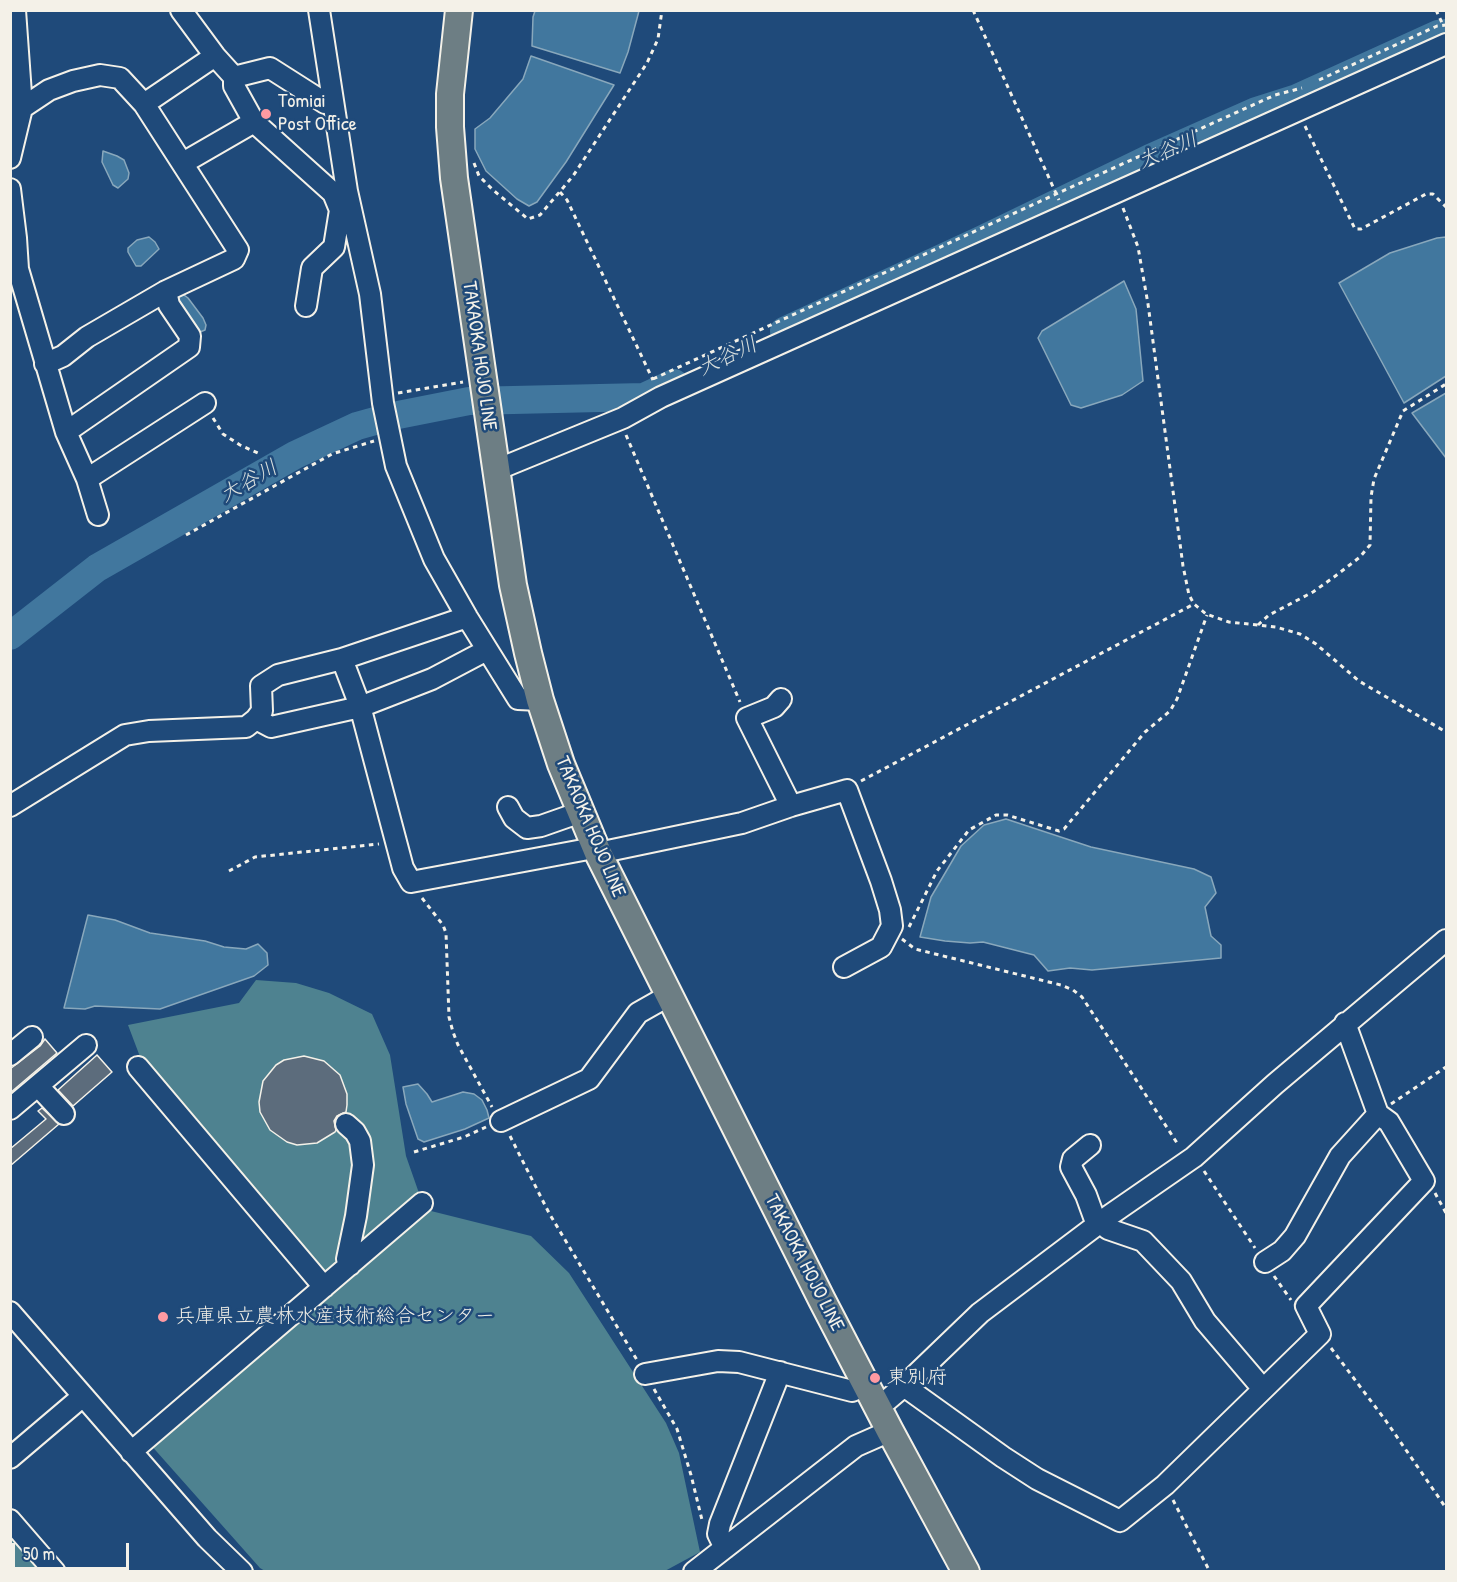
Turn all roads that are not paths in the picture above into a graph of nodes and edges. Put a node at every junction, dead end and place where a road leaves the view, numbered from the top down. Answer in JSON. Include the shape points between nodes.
{"nodes":[{"id":1,"x":15,"y":10,"type":"edge"},
{"id":2,"x":182,"y":10,"type":"edge"},
{"id":3,"x":319,"y":10,"type":"edge"},
{"id":4,"x":459,"y":10,"type":"edge"},
{"id":5,"x":1445,"y":31,"type":"edge"},
{"id":6,"x":214,"y":56,"type":"junction"},
{"id":7,"x":234,"y":77,"type":"junction"},
{"id":8,"x":332,"y":100,"type":"junction"},
{"id":9,"x":144,"y":104,"type":"junction"},
{"id":10,"x":22,"y":108,"type":"junction"},
{"id":11,"x":254,"y":122,"type":"junction"},
{"id":12,"x":10,"y":158,"type":"edge"},
{"id":13,"x":183,"y":163,"type":"junction"},
{"id":14,"x":10,"y":189,"type":"edge"},
{"id":15,"x":340,"y":192,"type":"junction"},
{"id":16,"x":166,"y":291,"type":"junction"},
{"id":17,"x":306,"y":306,"type":"dead end"},
{"id":18,"x":45,"y":364,"type":"junction"},
{"id":19,"x":205,"y":402,"type":"road end"},
{"id":20,"x":66,"y":432,"type":"junction"},
{"id":21,"x":496,"y":470,"type":"junction"},
{"id":22,"x":87,"y":479,"type":"junction"},
{"id":23,"x":98,"y":515,"type":"dead end"},
{"id":24,"x":467,"y":617,"type":"junction"},
{"id":25,"x":487,"y":650,"type":"junction"},
{"id":26,"x":342,"y":660,"type":"junction"},
{"id":27,"x":782,"y":699,"type":"dead end"},
{"id":28,"x":540,"y":700,"type":"junction"},
{"id":29,"x":360,"y":707,"type":"junction"},
{"id":30,"x":256,"y":719,"type":"junction"},
{"id":31,"x":10,"y":806,"type":"edge"},
{"id":32,"x":791,"y":806,"type":"junction"},
{"id":33,"x":508,"y":807,"type":"dead end"},
{"id":34,"x":580,"y":812,"type":"junction"},
{"id":35,"x":596,"y":849,"type":"junction"},
{"id":36,"x":1446,"y":940,"type":"edge"},
{"id":37,"x":844,"y":967,"type":"dead end"},
{"id":38,"x":668,"y":996,"type":"junction"},
{"id":39,"x":1345,"y":1023,"type":"junction"},
{"id":40,"x":32,"y":1037,"type":"dead end"},
{"id":41,"x":86,"y":1045,"type":"dead end"},
{"id":42,"x":10,"y":1055,"type":"edge"},
{"id":43,"x":138,"y":1067,"type":"dead end"},
{"id":44,"x":38,"y":1086,"type":"junction"},
{"id":45,"x":10,"y":1109,"type":"edge"},
{"id":46,"x":64,"y":1114,"type":"dead end"},
{"id":47,"x":1378,"y":1114,"type":"junction"},
{"id":48,"x":501,"y":1121,"type":"road end"},
{"id":49,"x":346,"y":1124,"type":"dead end"},
{"id":50,"x":1090,"y":1145,"type":"dead end"},
{"id":51,"x":422,"y":1203,"type":"dead end"},
{"id":52,"x":1100,"y":1223,"type":"junction"},
{"id":53,"x":1265,"y":1262,"type":"road end"},
{"id":54,"x":350,"y":1265,"type":"junction"},
{"id":55,"x":324,"y":1287,"type":"junction"},
{"id":56,"x":10,"y":1312,"type":"edge"},
{"id":57,"x":780,"y":1372,"type":"junction"},
{"id":58,"x":645,"y":1374,"type":"road end"},
{"id":59,"x":866,"y":1384,"type":"junction"},
{"id":60,"x":904,"y":1386,"type":"junction"},
{"id":61,"x":1263,"y":1389,"type":"junction"},
{"id":62,"x":83,"y":1396,"type":"junction"},
{"id":63,"x":878,"y":1408,"type":"junction"},
{"id":64,"x":890,"y":1431,"type":"junction"},
{"id":65,"x":131,"y":1452,"type":"junction"},
{"id":66,"x":10,"y":1458,"type":"edge"},
{"id":67,"x":10,"y":1520,"type":"edge"},
{"id":68,"x":719,"y":1559,"type":"edge"},
{"id":69,"x":55,"y":1572,"type":"edge"},
{"id":70,"x":242,"y":1572,"type":"edge"},
{"id":71,"x":694,"y":1572,"type":"edge"},
{"id":72,"x":966,"y":1572,"type":"edge"}],
"edges":[{"from":1,"to":10,"type":"street"},
{"from":2,"to":6,"type":"street"},
{"from":3,"to":8,"type":"street"},
{"from":4,"to":21,"type":"main road","name":"TAKAOKA HOJO LINE","via":[[450,94],[454,178]]},
{"from":5,"to":21,"type":"street","via":[[1297,111],[661,397],[620,419]]},
{"from":6,"to":7,"type":"street"},
{"from":6,"to":9,"type":"street"},
{"from":7,"to":8,"type":"street","via":[[270,68],[325,103]]},
{"from":7,"to":11,"type":"street","via":[[234,86]]},
{"from":8,"to":15,"type":"street","via":[[341,141]]},
{"from":9,"to":10,"type":"street","via":[[120,78],[100,75],[49,90]]},
{"from":9,"to":13,"type":"street"},
{"from":10,"to":12,"type":"street"},
{"from":11,"to":13,"type":"street"},
{"from":11,"to":15,"type":"street"},
{"from":13,"to":16,"type":"street","via":[[238,250],[234,259]]},
{"from":14,"to":18,"type":"street","via":[[18,269]]},
{"from":15,"to":17,"type":"street","via":[[334,247],[312,268]]},
{"from":15,"to":24,"type":"street","via":[[370,294],[382,396],[396,466],[434,559]]},
{"from":16,"to":18,"type":"street"},
{"from":16,"to":20,"type":"street","via":[[169,305],[190,336],[189,347]]},
{"from":18,"to":20,"type":"street"},
{"from":19,"to":22,"type":"street"},
{"from":20,"to":22,"type":"street"},
{"from":21,"to":28,"type":"main road","name":"TAKAOKA HOJO LINE","via":[[513,585]]},
{"from":22,"to":23,"type":"street"},
{"from":24,"to":25,"type":"street"},
{"from":24,"to":26,"type":"street"},
{"from":25,"to":28,"type":"street","via":[[519,699]]},
{"from":25,"to":29,"type":"street","via":[[432,679]]},
{"from":26,"to":29,"type":"street"},
{"from":26,"to":30,"type":"street","via":[[278,675],[261,686],[262,711]]},
{"from":27,"to":32,"type":"street","via":[[774,707],[747,718]]},
{"from":28,"to":34,"type":"main road","name":"TAKAOKA HOJO LINE"},
{"from":29,"to":30,"type":"street","via":[[272,727]]},
{"from":29,"to":35,"type":"street","via":[[395,842],[411,882]]},
{"from":30,"to":31,"type":"street","via":[[246,727],[149,730],[125,735]]},
{"from":32,"to":35,"type":"street","via":[[742,823]]},
{"from":32,"to":37,"type":"street","via":[[847,790],[881,881],[897,932],[881,947]]},
{"from":33,"to":34,"type":"street","via":[[527,828]]},
{"from":34,"to":35,"type":"main road","name":"TAKAOKA HOJO LINE"},
{"from":35,"to":38,"type":"main road","name":"TAKAOKA HOJO LINE"},
{"from":36,"to":39,"type":"street"},
{"from":38,"to":48,"type":"street","via":[[638,1013],[589,1079]]},
{"from":38,"to":59,"type":"main road","name":"TAKAOKA HOJO LINE"},
{"from":39,"to":47,"type":"street"},
{"from":39,"to":52,"type":"street","via":[[1192,1159]]},
{"from":40,"to":42,"type":"street"},
{"from":41,"to":44,"type":"street"},
{"from":43,"to":55,"type":"street"},
{"from":44,"to":45,"type":"street"},
{"from":44,"to":46,"type":"street"},
{"from":47,"to":53,"type":"street","via":[[1340,1156],[1295,1236]]},
{"from":47,"to":61,"type":"street","via":[[1389,1122],[1424,1180],[1306,1306],[1320,1334]]},
{"from":49,"to":54,"type":"street","via":[[360,1141],[363,1165],[347,1259]]},
{"from":50,"to":52,"type":"street","via":[[1073,1159],[1071,1167]]},
{"from":51,"to":54,"type":"street"},
{"from":52,"to":60,"type":"street","via":[[980,1313]]},
{"from":52,"to":61,"type":"street","via":[[1143,1241],[1181,1281],[1205,1321]]},
{"from":54,"to":55,"type":"street"},
{"from":55,"to":65,"type":"street"},
{"from":56,"to":62,"type":"street"},
{"from":57,"to":58,"type":"street","via":[[718,1361]]},
{"from":57,"to":59,"type":"street","via":[[852,1391]]},
{"from":57,"to":68,"type":"street","via":[[720,1524]]},
{"from":59,"to":63,"type":"main road","name":"TAKAOKA HOJO LINE"},
{"from":60,"to":61,"type":"street","via":[[1037,1479],[1120,1521],[1166,1485]]},
{"from":60,"to":63,"type":"street"},
{"from":62,"to":65,"type":"street"},
{"from":62,"to":66,"type":"street"},
{"from":63,"to":64,"type":"main road","name":"TAKAOKA HOJO LINE"},
{"from":64,"to":68,"type":"street","via":[[856,1446]]},
{"from":64,"to":72,"type":"main road","name":"TAKAOKA HOJO LINE"},
{"from":65,"to":70,"type":"street"},
{"from":67,"to":69,"type":"street"},
{"from":68,"to":71,"type":"street"}]}
